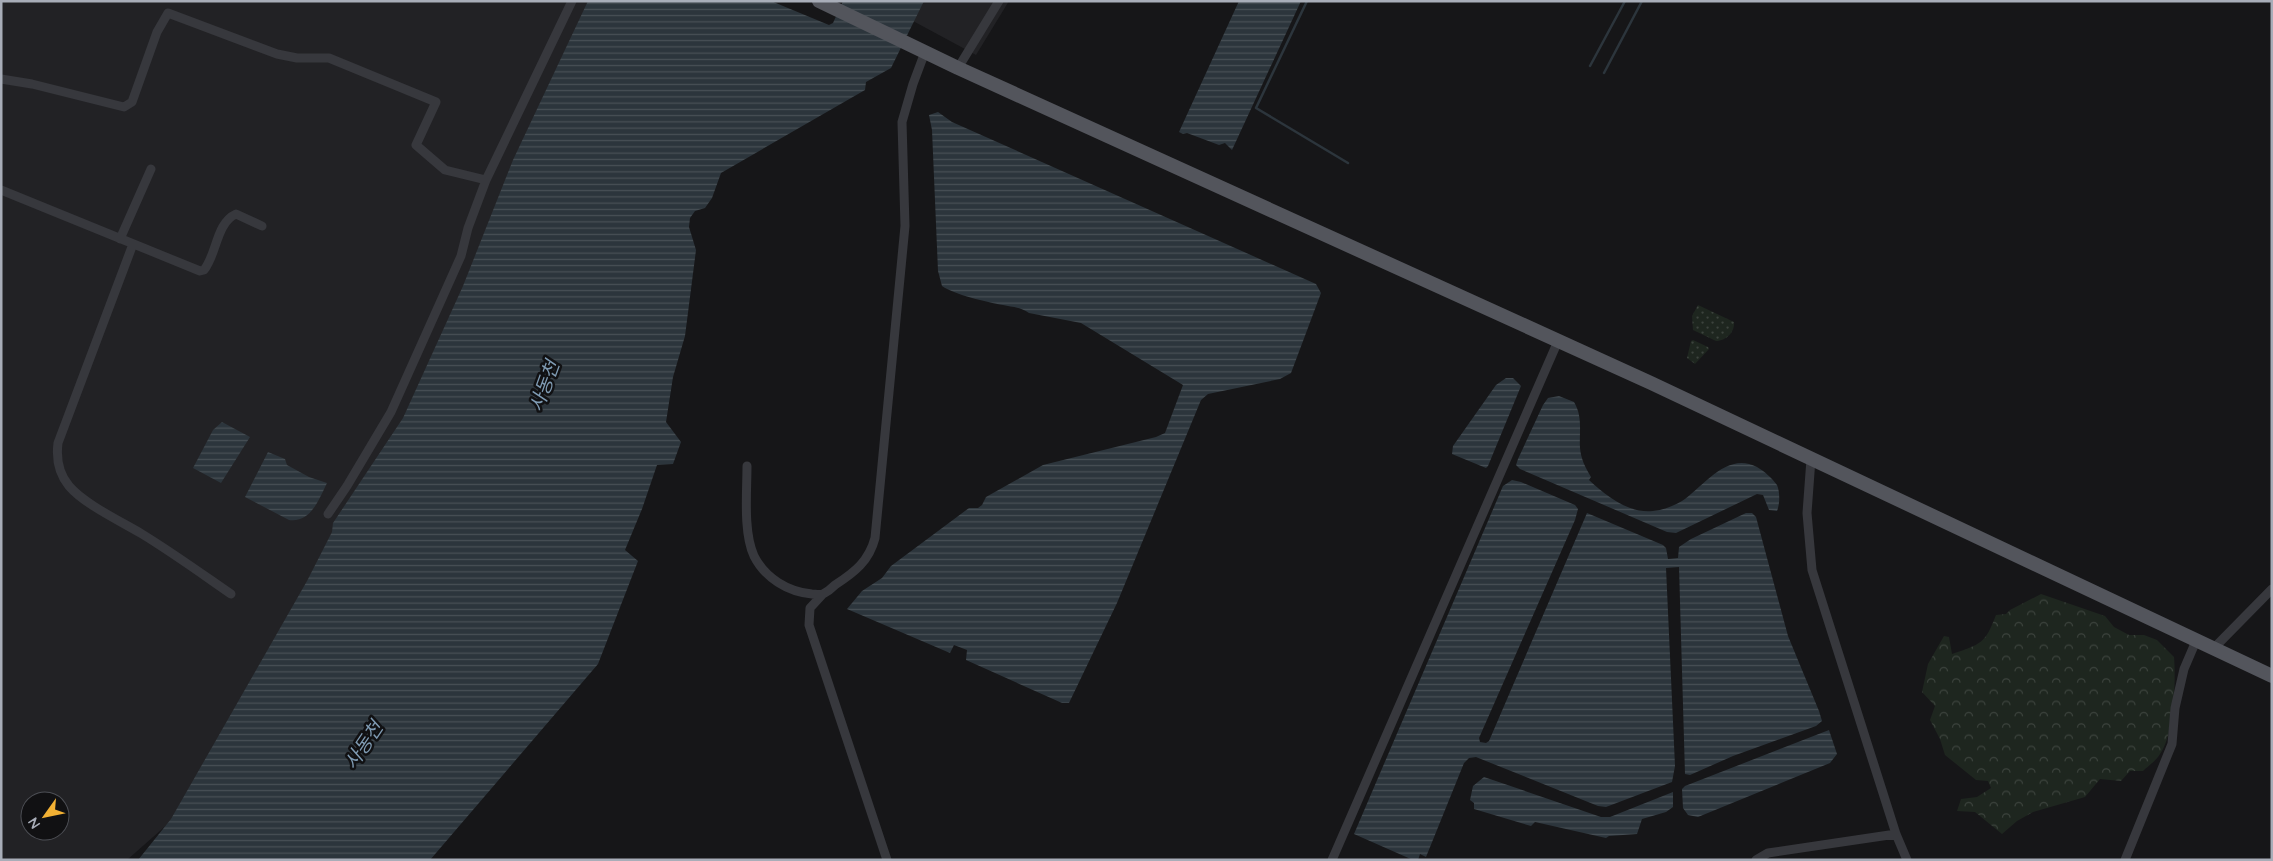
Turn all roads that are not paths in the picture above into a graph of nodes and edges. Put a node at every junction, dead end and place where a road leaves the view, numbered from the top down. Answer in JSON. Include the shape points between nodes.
{"nodes":[{"id":1,"x":572,"y":1,"type":"edge"},
{"id":2,"x":819,"y":1,"type":"edge"},
{"id":3,"x":999,"y":1,"type":"edge"},
{"id":4,"x":925,"y":52,"type":"junction"},
{"id":5,"x":958,"y":68,"type":"junction"},
{"id":6,"x":1,"y":79,"type":"edge"},
{"id":7,"x":152,"y":169,"type":"dead end"},
{"id":8,"x":486,"y":180,"type":"junction"},
{"id":9,"x":1,"y":190,"type":"edge"},
{"id":10,"x":262,"y":226,"type":"dead end"},
{"id":11,"x":120,"y":238,"type":"junction"},
{"id":12,"x":133,"y":244,"type":"junction"},
{"id":13,"x":1558,"y":341,"type":"junction"},
{"id":14,"x":1811,"y":459,"type":"junction"},
{"id":15,"x":746,"y":466,"type":"dead end"},
{"id":16,"x":328,"y":514,"type":"dead end"},
{"id":17,"x":2272,"y":589,"type":"edge"},
{"id":18,"x":231,"y":594,"type":"dead end"},
{"id":19,"x":822,"y":595,"type":"junction"},
{"id":20,"x":2196,"y":641,"type":"junction"},
{"id":21,"x":2213,"y":649,"type":"junction"},
{"id":22,"x":2272,"y":676,"type":"edge"},
{"id":23,"x":1896,"y":834,"type":"junction"},
{"id":24,"x":1904,"y":858,"type":"edge"},
{"id":25,"x":887,"y":860,"type":"edge"},
{"id":26,"x":1332,"y":860,"type":"edge"},
{"id":27,"x":1756,"y":860,"type":"edge"},
{"id":28,"x":2125,"y":860,"type":"edge"}],
"edges":[{"from":1,"to":8,"type":"street"},
{"from":2,"to":4,"type":"main road"},
{"from":3,"to":5,"type":"street"},
{"from":4,"to":5,"type":"main road"},
{"from":4,"to":19,"type":"street","via":[[902,122],[905,226],[876,538],[865,562]]},
{"from":5,"to":13,"type":"main road"},
{"from":6,"to":8,"type":"street","via":[[124,107],[132,102],[157,32],[168,12],[277,54],[328,58],[436,102],[416,145],[445,170]]},
{"from":7,"to":11,"type":"street"},
{"from":8,"to":16,"type":"street","via":[[461,256],[391,412]]},
{"from":9,"to":11,"type":"street"},
{"from":10,"to":12,"type":"street","via":[[236,214],[229,217],[210,263],[200,271]]},
{"from":11,"to":12,"type":"street"},
{"from":12,"to":18,"type":"street","via":[[58,443],[56,457],[69,486],[80,496]]},
{"from":13,"to":14,"type":"main road"},
{"from":13,"to":26,"type":"street"},
{"from":14,"to":20,"type":"main road"},
{"from":14,"to":23,"type":"street","via":[[1807,513],[1812,570]]},
{"from":15,"to":19,"type":"street","via":[[748,538],[754,557],[781,585]]},
{"from":17,"to":21,"type":"street"},
{"from":19,"to":25,"type":"street","via":[[810,608],[809,625]]},
{"from":20,"to":21,"type":"main road"},
{"from":20,"to":28,"type":"street","via":[[2184,669],[2175,708],[2172,744]]},
{"from":21,"to":22,"type":"main road"},
{"from":23,"to":24,"type":"street"},
{"from":23,"to":27,"type":"street","via":[[1776,851]]}]}
